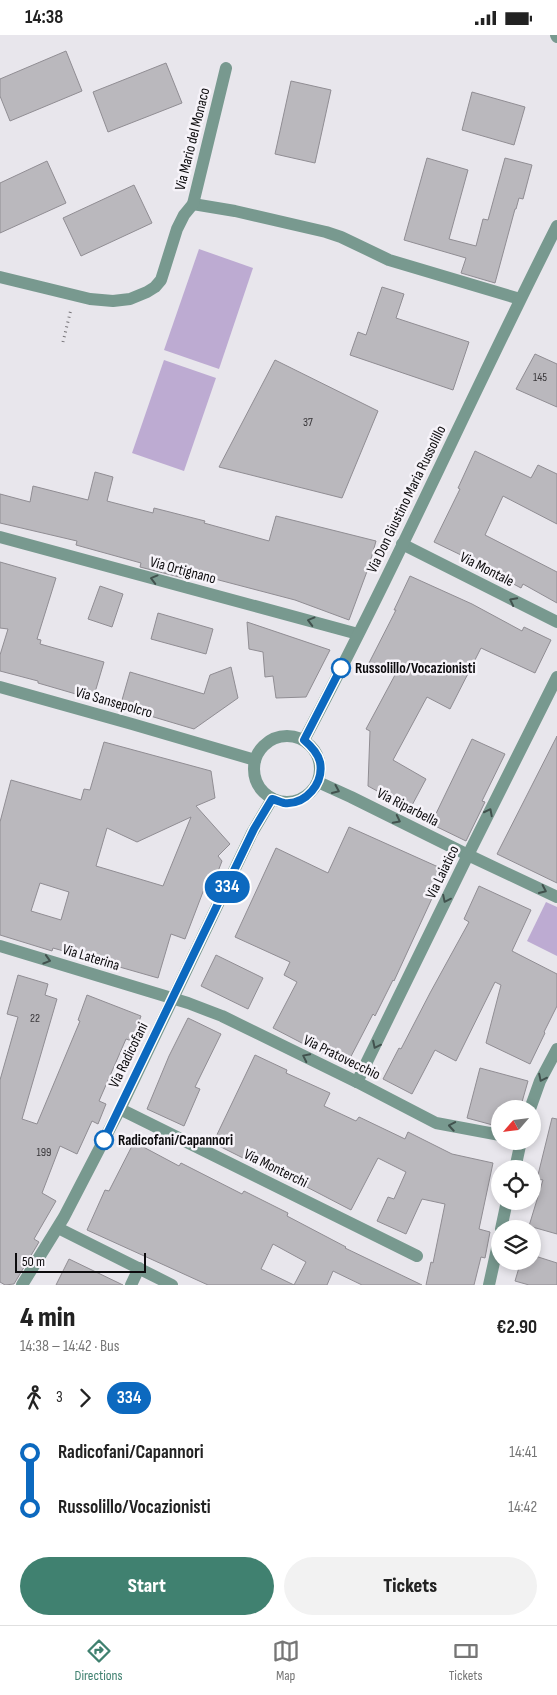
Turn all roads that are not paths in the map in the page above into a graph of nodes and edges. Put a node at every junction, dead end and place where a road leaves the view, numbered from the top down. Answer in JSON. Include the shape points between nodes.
{"nodes":[{"id":1,"x":226,"y":68,"type":"dead end"},
{"id":2,"x":193,"y":203,"type":"junction"},
{"id":3,"x":557,"y":226,"type":"edge"},
{"id":4,"x":0,"y":277,"type":"edge"},
{"id":5,"x":520,"y":299,"type":"junction"},
{"id":6,"x":0,"y":537,"type":"edge"},
{"id":7,"x":402,"y":545,"type":"junction"},
{"id":8,"x":557,"y":623,"type":"edge"},
{"id":9,"x":358,"y":634,"type":"junction"},
{"id":10,"x":557,"y":677,"type":"edge"},
{"id":11,"x":0,"y":687,"type":"edge"},
{"id":12,"x":304,"y":740,"type":"junction"},
{"id":13,"x":254,"y":760,"type":"junction"},
{"id":14,"x":318,"y":782,"type":"junction"},
{"id":15,"x":272,"y":799,"type":"junction"},
{"id":16,"x":468,"y":855,"type":"junction"},
{"id":17,"x":557,"y":897,"type":"edge"},
{"id":18,"x":0,"y":947,"type":"edge"},
{"id":19,"x":173,"y":998,"type":"junction"},
{"id":20,"x":557,"y":1049,"type":"edge"},
{"id":21,"x":358,"y":1082,"type":"junction"},
{"id":22,"x":533,"y":1100,"type":"edge"},
{"id":23,"x":120,"y":1109,"type":"junction"},
{"id":24,"x":491,"y":1133,"type":"edge"},
{"id":25,"x":58,"y":1228,"type":"junction"},
{"id":26,"x":417,"y":1256,"type":"dead end"},
{"id":27,"x":139,"y":1269,"type":"junction"},
{"id":28,"x":492,"y":1270,"type":"edge"},
{"id":29,"x":22,"y":1285,"type":"edge"},
{"id":30,"x":131,"y":1285,"type":"edge"},
{"id":31,"x":172,"y":1285,"type":"edge"},
{"id":32,"x":489,"y":1285,"type":"edge"}],
"edges":[{"from":1,"to":2,"type":"street","name":"Via Mario del Monaco"},
{"from":2,"to":4,"type":"street","name":"Via Mario del Monaco","via":[[177,229],[161,280],[136,297],[113,301],[90,299]]},
{"from":2,"to":5,"type":"street","via":[[326,232],[389,260]]},
{"from":3,"to":5,"type":"street","name":"Via Don Giustino Maria Russolillo"},
{"from":5,"to":7,"type":"street","name":"Via Don Giustino Maria Russolillo"},
{"from":9,"to":6,"type":"street","name":"Via Ortignano","one_way":true},
{"from":8,"to":7,"type":"street","name":"Via Montale","one_way":true},
{"from":7,"to":9,"type":"street","name":"Via Don Giustino Maria Russolillo"},
{"from":9,"to":12,"type":"street","name":"Via Don Giustino Maria Russolillo"},
{"from":16,"to":10,"type":"street","name":"Via Laiatico","one_way":true},
{"from":11,"to":13,"type":"street","name":"Via Sansepolcro"},
{"from":12,"to":13,"type":"street","via":[[289,735],[278,737],[267,742]]},
{"from":12,"to":14,"type":"street","via":[[316,751],[320,761]]},
{"from":13,"to":15,"type":"street","via":[[255,779],[265,795]]},
{"from":14,"to":15,"type":"street","via":[[313,791],[294,802]]},
{"from":14,"to":16,"type":"street","name":"Via Riparbella","one_way":true},
{"from":15,"to":19,"type":"street","name":"Via Radicofani","via":[[252,833]]},
{"from":16,"to":17,"type":"street","name":"Via Riparbella","one_way":true},
{"from":16,"to":21,"type":"street","name":"Via Laiatico","one_way":true},
{"from":18,"to":19,"type":"street","name":"Via Laterina","one_way":true},
{"from":21,"to":19,"type":"street","name":"Via Pratovecchio","one_way":true,"via":[[222,1017]]},
{"from":19,"to":23,"type":"street","name":"Via Radicofani"},
{"from":20,"to":22,"type":"street","one_way":true},
{"from":24,"to":21,"type":"street","name":"Via Pratovecchio","one_way":true,"via":[[436,1123]]},
{"from":23,"to":25,"type":"street","name":"Via Radicofani"},
{"from":23,"to":26,"type":"street","name":"Via Monterchi"},
{"from":25,"to":27,"type":"street"},
{"from":25,"to":29,"type":"street","name":"Via Radicofani"},
{"from":27,"to":30,"type":"street"},
{"from":27,"to":31,"type":"street"},
{"from":28,"to":32,"type":"street"}]}
